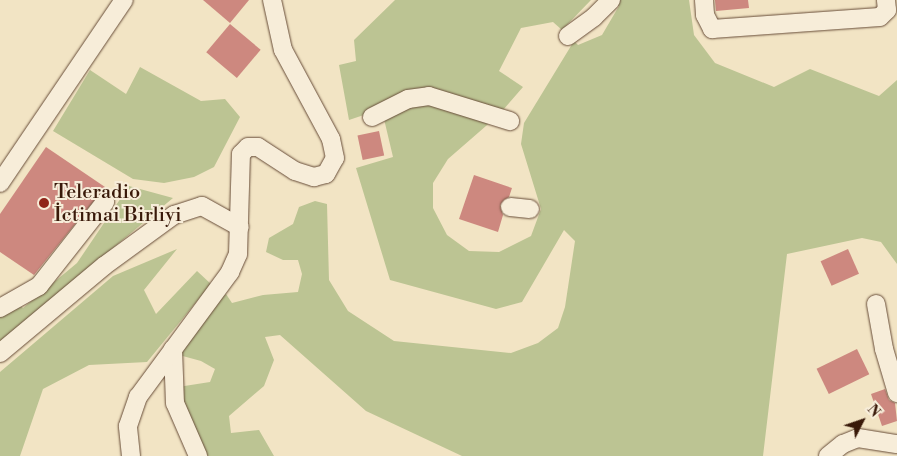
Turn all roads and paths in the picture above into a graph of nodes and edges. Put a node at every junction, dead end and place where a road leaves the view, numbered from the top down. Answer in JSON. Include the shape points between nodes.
{"nodes":[{"id":1,"x":124,"y":0,"type":"edge"},
{"id":2,"x":272,"y":0,"type":"edge"},
{"id":3,"x":611,"y":0,"type":"edge"},
{"id":4,"x":704,"y":0,"type":"edge"},
{"id":5,"x":886,"y":0,"type":"edge"},
{"id":6,"x":568,"y":36,"type":"dead end"},
{"id":7,"x":372,"y":117,"type":"dead end"},
{"id":8,"x":510,"y":121,"type":"dead end"},
{"id":9,"x":0,"y":183,"type":"edge"},
{"id":10,"x":105,"y":202,"type":"dead end"},
{"id":11,"x":510,"y":207,"type":"dead end"},
{"id":12,"x":530,"y":209,"type":"dead end"},
{"id":13,"x":240,"y":227,"type":"junction"},
{"id":14,"x":876,"y":304,"type":"dead end"},
{"id":15,"x":0,"y":308,"type":"edge"},
{"id":16,"x":890,"y":346,"type":"edge"},
{"id":17,"x":173,"y":349,"type":"junction"},
{"id":18,"x":0,"y":354,"type":"edge"},
{"id":19,"x":897,"y":393,"type":"edge"},
{"id":20,"x":897,"y":444,"type":"edge"},
{"id":21,"x":131,"y":456,"type":"edge"},
{"id":22,"x":198,"y":456,"type":"edge"},
{"id":23,"x":828,"y":456,"type":"edge"}],
"edges":[{"from":1,"to":9,"type":"street"},
{"from":2,"to":13,"type":"street","via":[[283,50],[331,138],[335,158],[326,174],[314,177],[295,171],[258,147],[248,147],[240,160]]},
{"from":3,"to":6,"type":"street","via":[[594,18]]},
{"from":4,"to":5,"type":"street","via":[[705,16],[712,29],[880,17],[887,10]]},
{"from":7,"to":8,"type":"street","via":[[408,99],[429,96]]},
{"from":10,"to":15,"type":"street","via":[[38,286]]},
{"from":11,"to":12,"type":"street"},
{"from":13,"to":17,"type":"street","via":[[238,254],[230,272]]},
{"from":13,"to":18,"type":"street","via":[[202,206],[174,215],[104,266]]},
{"from":14,"to":16,"type":"street"},
{"from":16,"to":19,"type":"street"},
{"from":17,"to":21,"type":"street","via":[[132,411],[128,426]]},
{"from":17,"to":22,"type":"street","via":[[176,403]]},
{"from":20,"to":23,"type":"street","via":[[858,438],[843,444]]}]}
